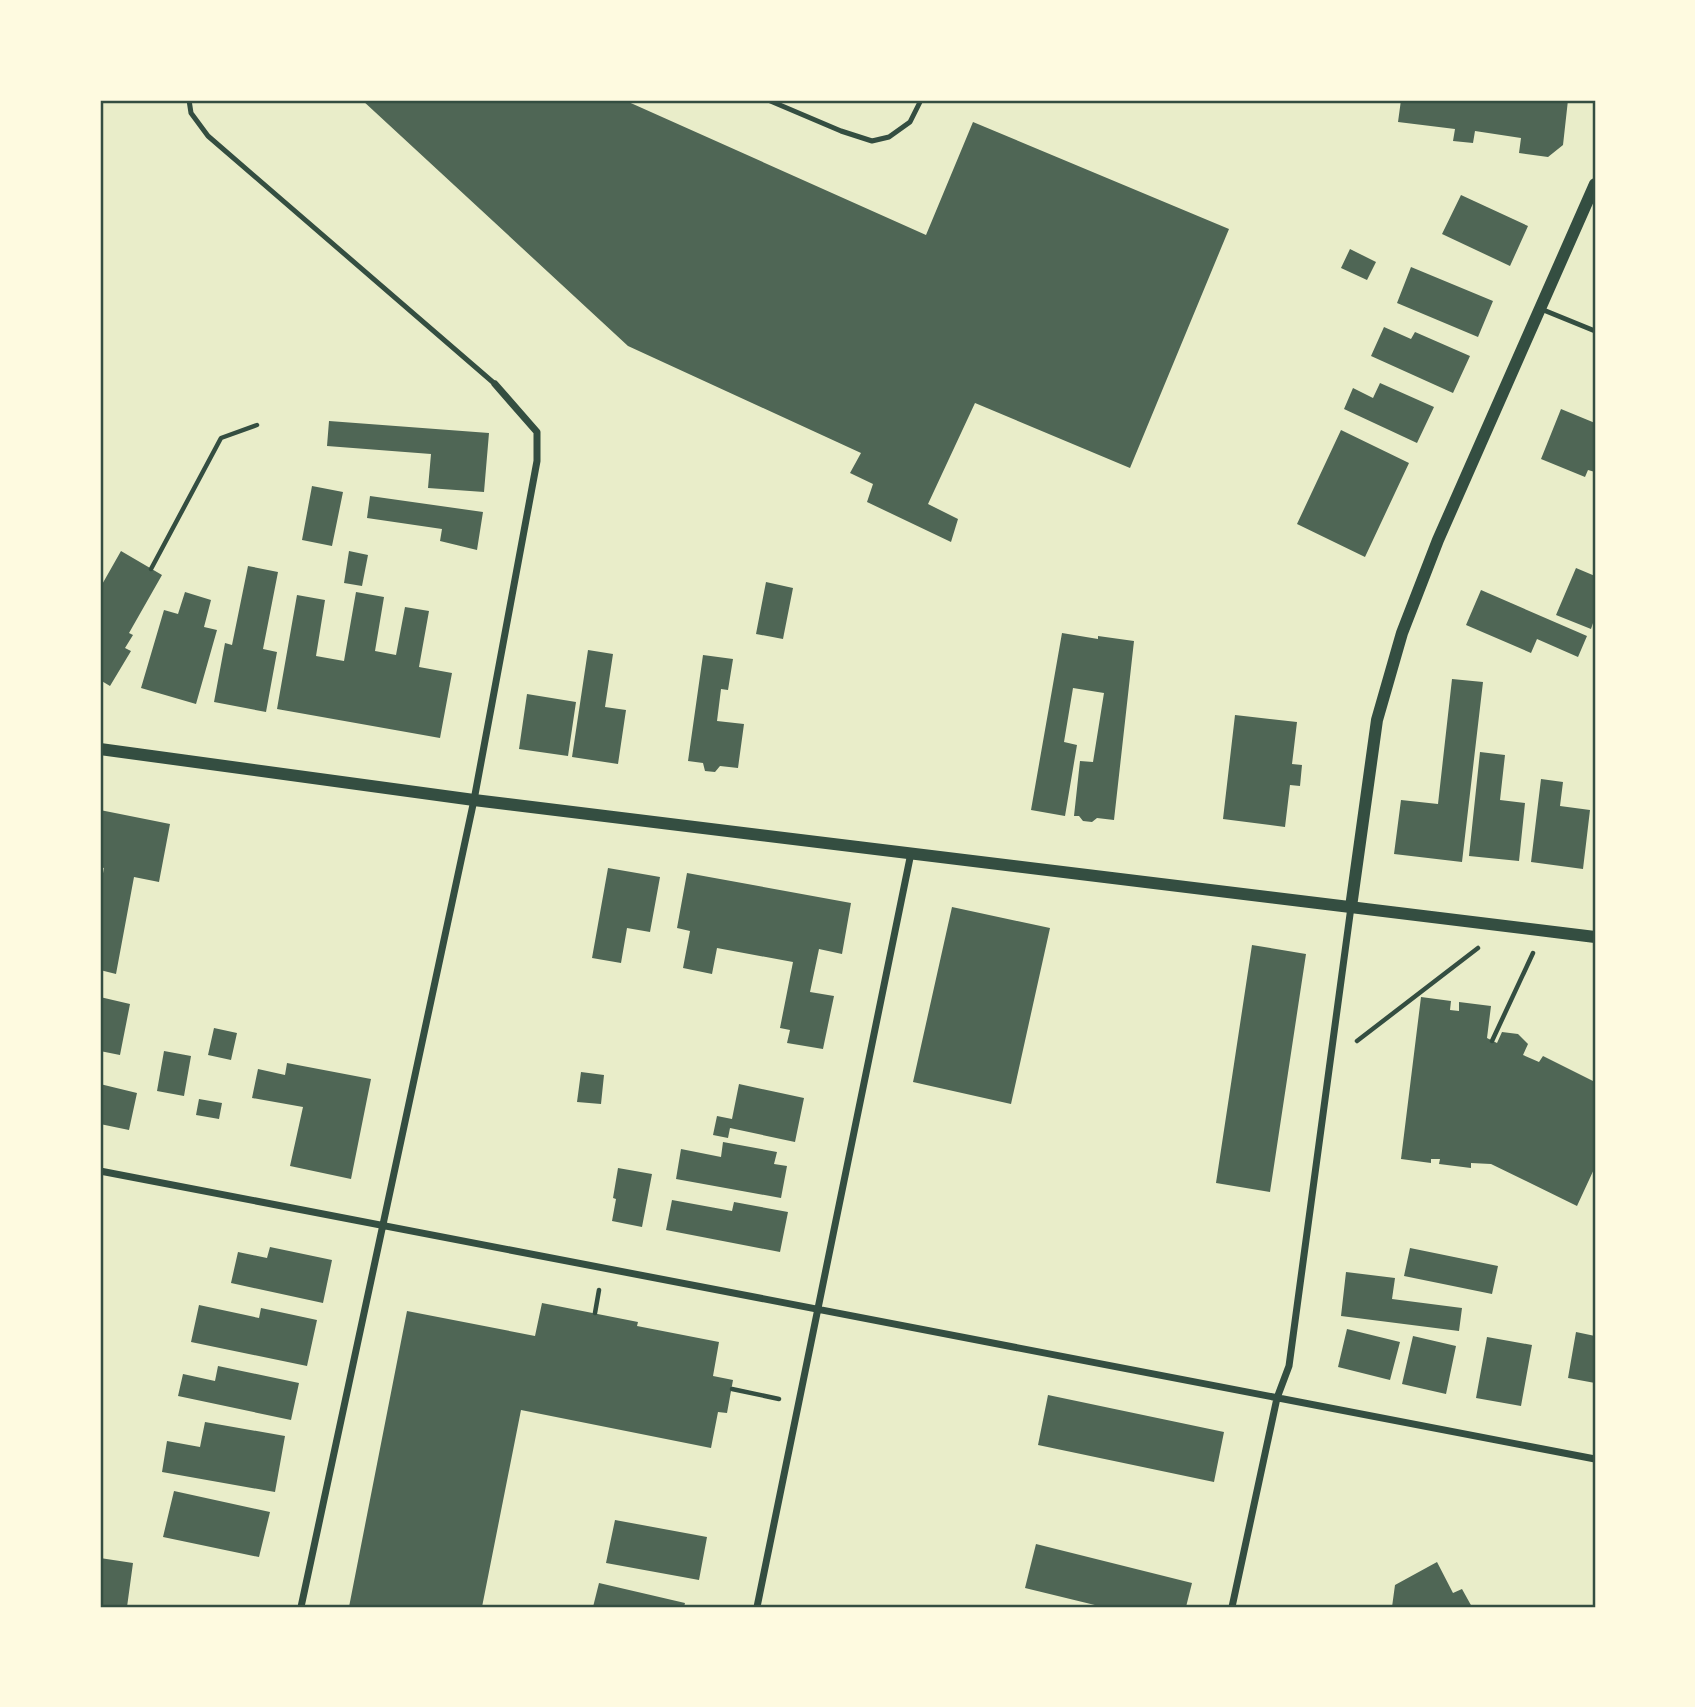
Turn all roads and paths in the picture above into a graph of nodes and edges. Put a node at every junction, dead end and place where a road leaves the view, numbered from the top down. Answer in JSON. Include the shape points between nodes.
{"nodes":[{"id":1,"x":189,"y":100,"type":"edge"},
{"id":2,"x":768,"y":100,"type":"edge"},
{"id":3,"x":921,"y":100,"type":"edge"},
{"id":4,"x":1595,"y":184,"type":"edge"},
{"id":5,"x":1541,"y":309,"type":"junction"},
{"id":6,"x":1595,"y":331,"type":"edge"},
{"id":7,"x":495,"y":384,"type":"joint"},
{"id":8,"x":257,"y":425,"type":"dead end"},
{"id":9,"x":151,"y":569,"type":"dead end"},
{"id":10,"x":100,"y":748,"type":"edge"},
{"id":11,"x":474,"y":800,"type":"junction"},
{"id":12,"x":911,"y":853,"type":"junction"},
{"id":13,"x":1351,"y":907,"type":"junction"},
{"id":14,"x":1506,"y":926,"type":"junction"},
{"id":15,"x":1543,"y":931,"type":"junction"},
{"id":16,"x":1595,"y":937,"type":"edge"},
{"id":17,"x":1492,"y":1041,"type":"dead end"},
{"id":18,"x":1330,"y":1061,"type":"junction"},
{"id":19,"x":100,"y":1171,"type":"edge"},
{"id":20,"x":382,"y":1226,"type":"junction"},
{"id":21,"x":818,"y":1310,"type":"junction"},
{"id":22,"x":732,"y":1389,"type":"dead end"},
{"id":23,"x":1277,"y":1398,"type":"junction"},
{"id":24,"x":798,"y":1404,"type":"junction"},
{"id":25,"x":1595,"y":1459,"type":"edge"},
{"id":26,"x":301,"y":1607,"type":"edge"},
{"id":27,"x":757,"y":1607,"type":"edge"},
{"id":28,"x":1232,"y":1607,"type":"edge"}],
"edges":[{"from":1,"to":7,"type":"lane","via":[[191,113],[208,136]]},
{"from":2,"to":3,"type":"lane","via":[[872,141],[889,137],[910,122]]},
{"from":4,"to":5,"type":"street"},
{"from":5,"to":6,"type":"lane"},
{"from":5,"to":13,"type":"street","via":[[1438,540],[1402,633],[1377,720]]},
{"from":7,"to":11,"type":"street","via":[[537,432],[538,446]]},
{"from":8,"to":9,"type":"path","via":[[221,438]]},
{"from":10,"to":11,"type":"street"},
{"from":11,"to":12,"type":"street"},
{"from":11,"to":20,"type":"street"},
{"from":12,"to":13,"type":"street"},
{"from":12,"to":21,"type":"street"},
{"from":13,"to":14,"type":"street"},
{"from":13,"to":18,"type":"street"},
{"from":14,"to":15,"type":"street"},
{"from":14,"to":18,"type":"path"},
{"from":15,"to":16,"type":"street"},
{"from":15,"to":17,"type":"path"},
{"from":18,"to":23,"type":"street","via":[[1289,1366]]},
{"from":19,"to":20,"type":"street"},
{"from":20,"to":21,"type":"street"},
{"from":20,"to":26,"type":"street"},
{"from":21,"to":23,"type":"street"},
{"from":21,"to":24,"type":"street"},
{"from":22,"to":24,"type":"path"},
{"from":23,"to":25,"type":"street"},
{"from":23,"to":28,"type":"street"},
{"from":24,"to":27,"type":"street"}]}
